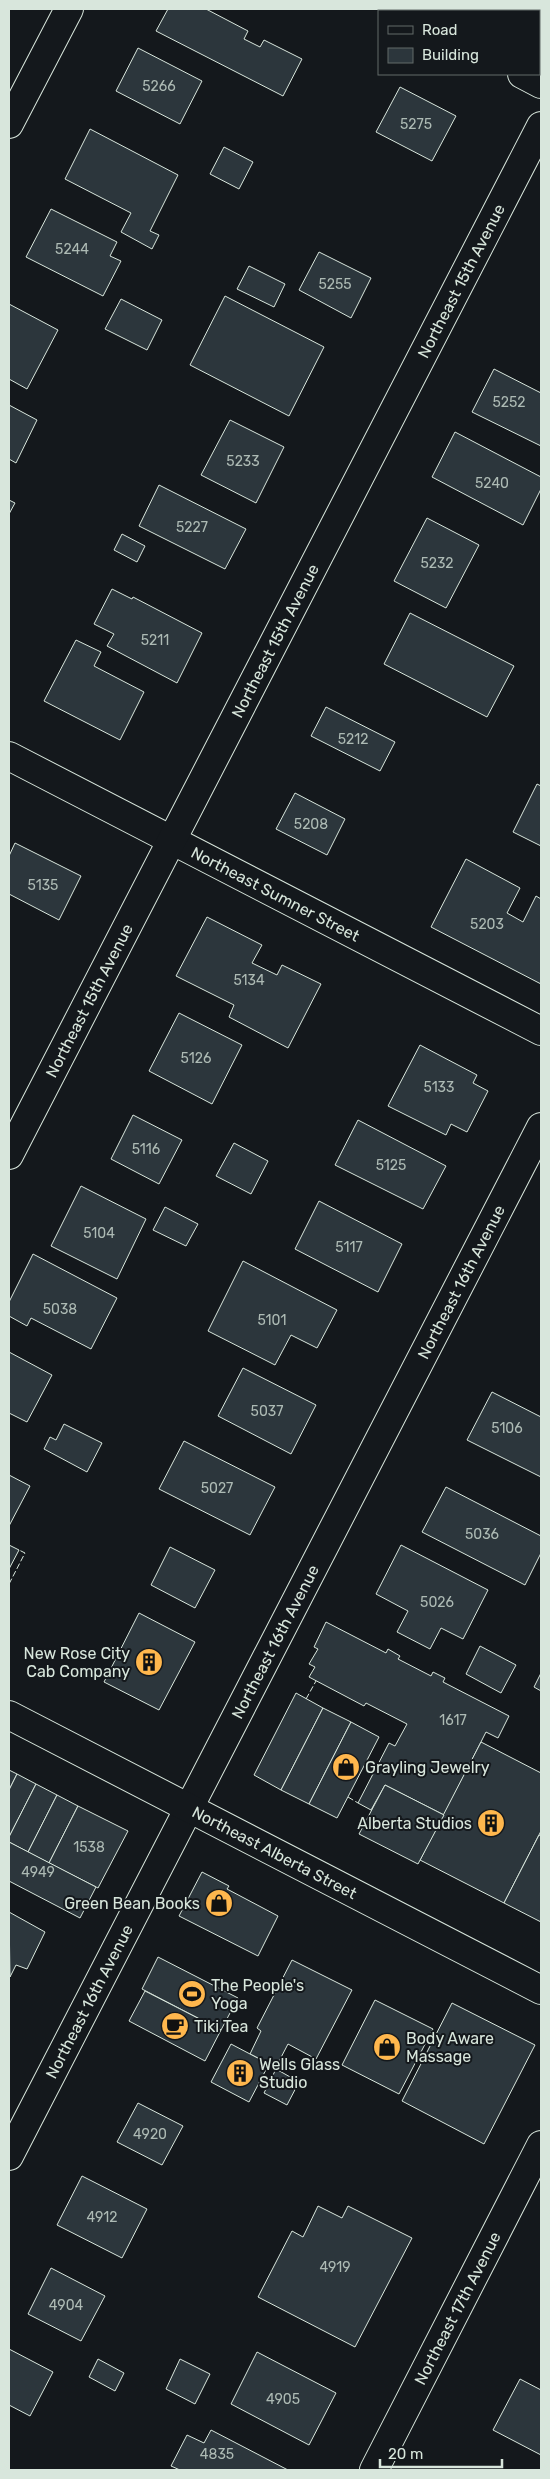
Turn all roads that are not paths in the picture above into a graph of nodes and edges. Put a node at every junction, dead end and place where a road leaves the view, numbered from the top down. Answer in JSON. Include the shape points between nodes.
{"nodes":[{"id":1,"x":69,"y":9,"type":"edge"},
{"id":2,"x":524,"y":75,"type":"edge"},
{"id":3,"x":541,"y":84,"type":"edge"},
{"id":4,"x":9,"y":124,"type":"edge"},
{"id":5,"x":541,"y":126,"type":"edge"},
{"id":6,"x":9,"y":756,"type":"edge"},
{"id":7,"x":172,"y":840,"type":"junction"},
{"id":8,"x":541,"y":1031,"type":"edge"},
{"id":9,"x":541,"y":1127,"type":"edge"},
{"id":10,"x":9,"y":1155,"type":"edge"},
{"id":11,"x":9,"y":1715,"type":"edge"},
{"id":12,"x":189,"y":1808,"type":"junction"},
{"id":13,"x":541,"y":1990,"type":"edge"},
{"id":14,"x":541,"y":2145,"type":"edge"},
{"id":15,"x":9,"y":2156,"type":"edge"},
{"id":16,"x":374,"y":2470,"type":"edge"}],
"edges":[{"from":1,"to":4,"type":"street"},
{"from":2,"to":3,"type":"street"},
{"from":5,"to":7,"type":"street","name":"Northeast 15th Avenue"},
{"from":6,"to":7,"type":"street","name":"Northeast Sumner Street"},
{"from":7,"to":8,"type":"street","name":"Northeast Sumner Street"},
{"from":7,"to":10,"type":"street","name":"Northeast 15th Avenue"},
{"from":9,"to":12,"type":"street","name":"Northeast 16th Avenue"},
{"from":11,"to":12,"type":"street","name":"Northeast Alberta Street"},
{"from":12,"to":13,"type":"street","name":"Northeast Alberta Street"},
{"from":12,"to":15,"type":"street","name":"Northeast 16th Avenue"},
{"from":14,"to":16,"type":"street","name":"Northeast 17th Avenue"}]}
